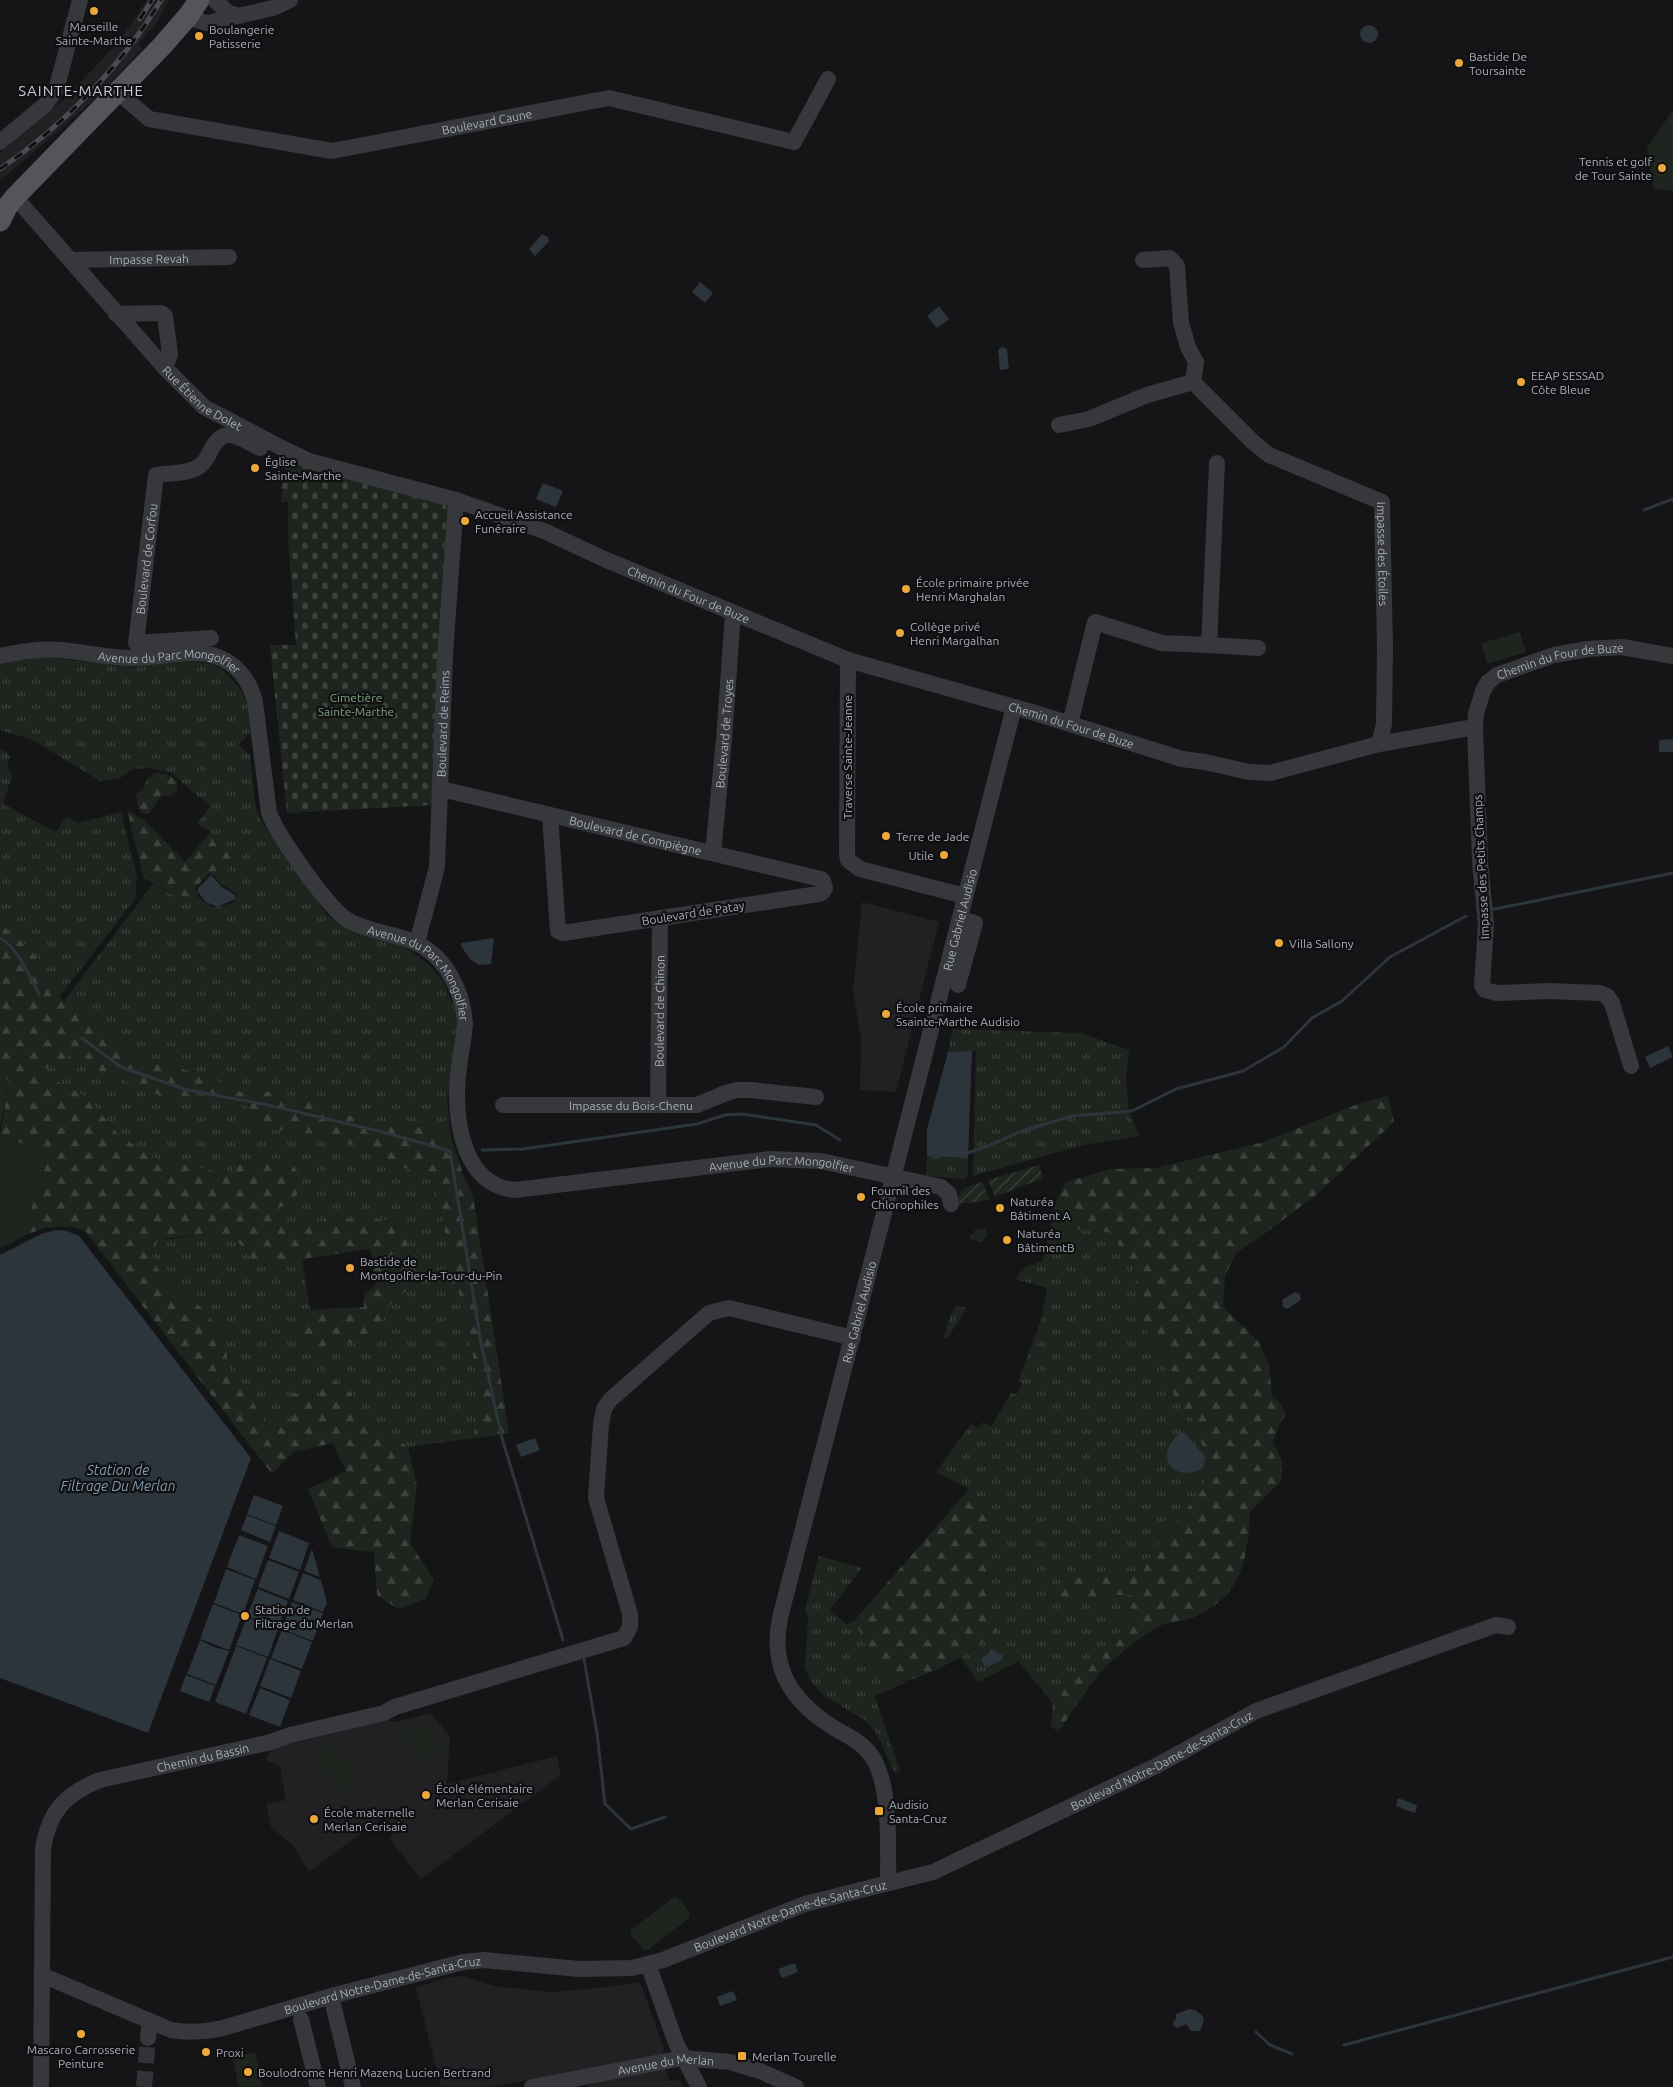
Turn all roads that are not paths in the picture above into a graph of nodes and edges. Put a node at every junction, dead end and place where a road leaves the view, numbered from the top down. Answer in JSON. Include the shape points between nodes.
{"nodes":[{"id":1,"x":80,"y":0,"type":"edge"},
{"id":2,"x":215,"y":0,"type":"edge"},
{"id":3,"x":290,"y":0,"type":"edge"},
{"id":4,"x":194,"y":7,"type":"edge"},
{"id":5,"x":239,"y":16,"type":"junction"},
{"id":6,"x":828,"y":80,"type":"dead end"},
{"id":7,"x":117,"y":91,"type":"junction"},
{"id":8,"x":0,"y":142,"type":"edge"},
{"id":9,"x":15,"y":197,"type":"junction"},
{"id":10,"x":0,"y":221,"type":"edge"},
{"id":11,"x":229,"y":257,"type":"dead end"},
{"id":12,"x":70,"y":260,"type":"junction"},
{"id":13,"x":1143,"y":260,"type":"dead end"},
{"id":14,"x":116,"y":314,"type":"junction"},
{"id":15,"x":165,"y":368,"type":"junction"},
{"id":16,"x":1193,"y":382,"type":"junction"},
{"id":17,"x":1059,"y":425,"type":"dead end"},
{"id":18,"x":282,"y":448,"type":"junction"},
{"id":19,"x":1217,"y":463,"type":"dead end"},
{"id":20,"x":456,"y":500,"type":"junction"},
{"id":21,"x":733,"y":613,"type":"junction"},
{"id":22,"x":211,"y":638,"type":"dead end"},
{"id":23,"x":1209,"y":645,"type":"junction"},
{"id":24,"x":1258,"y":648,"type":"dead end"},
{"id":25,"x":0,"y":656,"type":"edge"},
{"id":26,"x":1673,"y":656,"type":"edge"},
{"id":27,"x":848,"y":660,"type":"junction"},
{"id":28,"x":1014,"y":707,"type":"junction"},
{"id":29,"x":1070,"y":724,"type":"junction"},
{"id":30,"x":1475,"y":727,"type":"junction"},
{"id":31,"x":1379,"y":744,"type":"junction"},
{"id":32,"x":441,"y":789,"type":"junction"},
{"id":33,"x":550,"y":815,"type":"junction"},
{"id":34,"x":713,"y":853,"type":"junction"},
{"id":35,"x":825,"y":888,"type":"joint"},
{"id":36,"x":965,"y":896,"type":"junction"},
{"id":37,"x":660,"y":918,"type":"junction"},
{"id":38,"x":960,"y":918,"type":"junction"},
{"id":39,"x":417,"y":943,"type":"junction"},
{"id":40,"x":958,"y":985,"type":"dead end"},
{"id":41,"x":1631,"y":1066,"type":"dead end"},
{"id":42,"x":816,"y":1097,"type":"dead end"},
{"id":43,"x":503,"y":1105,"type":"dead end"},
{"id":44,"x":658,"y":1105,"type":"junction"},
{"id":45,"x":893,"y":1176,"type":"junction"},
{"id":46,"x":950,"y":1204,"type":"dead end"},
{"id":47,"x":852,"y":1338,"type":"junction"},
{"id":48,"x":1508,"y":1627,"type":"dead end"},
{"id":49,"x":888,"y":1882,"type":"junction"},
{"id":50,"x":648,"y":1964,"type":"junction"},
{"id":51,"x":42,"y":1975,"type":"junction"},
{"id":52,"x":331,"y":1996,"type":"junction"},
{"id":53,"x":301,"y":2019,"type":"dead end"},
{"id":54,"x":682,"y":2058,"type":"junction"},
{"id":55,"x":41,"y":2087,"type":"edge"},
{"id":56,"x":318,"y":2087,"type":"edge"},
{"id":57,"x":353,"y":2087,"type":"edge"},
{"id":58,"x":532,"y":2087,"type":"edge"},
{"id":59,"x":699,"y":2087,"type":"edge"},
{"id":60,"x":796,"y":2087,"type":"edge"}],
"edges":[{"from":1,"to":8,"type":"street","via":[[56,90],[45,105]]},
{"from":2,"to":5,"type":"street","via":[[228,12]]},
{"from":3,"to":5,"type":"street","via":[[273,8]]},
{"from":4,"to":5,"type":"street","via":[[196,20],[207,23]]},
{"from":4,"to":7,"type":"main road","via":[[162,46]]},
{"from":6,"to":7,"type":"street","name":"Boulevard Caune","via":[[794,142],[609,98],[332,151],[149,119]]},
{"from":7,"to":9,"type":"main road"},
{"from":9,"to":10,"type":"main road"},
{"from":9,"to":12,"type":"street","name":"Rue Étienne Dolet"},
{"from":11,"to":12,"type":"street","name":"Impasse Revah"},
{"from":12,"to":14,"type":"street","name":"Rue Étienne Dolet"},
{"from":13,"to":16,"type":"street","via":[[1170,258],[1177,266],[1182,323],[1196,362]]},
{"from":14,"to":15,"type":"street","name":"Rue Étienne Dolet"},
{"from":14,"to":15,"type":"street","via":[[161,313],[165,316],[170,354]]},
{"from":15,"to":18,"type":"street","name":"Rue Étienne Dolet","via":[[204,407]]},
{"from":16,"to":17,"type":"street","via":[[1147,395],[1089,419]]},
{"from":16,"to":31,"type":"street","name":"Impasse des Étoiles","via":[[1270,455],[1382,502],[1384,724]]},
{"from":18,"to":20,"type":"street","name":"Rue Étienne Dolet","via":[[309,461]]},
{"from":18,"to":22,"type":"street","name":"Boulevard de Corfou","via":[[279,454],[274,455],[231,435],[223,435],[217,438],[201,466],[156,475],[136,644]]},
{"from":19,"to":23,"type":"street"},
{"from":20,"to":21,"type":"street","name":"Chemin du Four de Buze","via":[[544,531]]},
{"from":20,"to":32,"type":"street","name":"Boulevard de Reims"},
{"from":21,"to":27,"type":"street","name":"Chemin du Four de Buze"},
{"from":21,"to":34,"type":"street","name":"Boulevard de Troyes"},
{"from":23,"to":24,"type":"street"},
{"from":23,"to":29,"type":"street","via":[[1162,643],[1095,622]]},
{"from":25,"to":39,"type":"street","name":"Avenue du Parc Mongolfier","via":[[45,649],[132,658],[204,654],[216,656],[236,667],[248,682],[255,702],[267,802],[273,823],[328,901],[350,922]]},
{"from":26,"to":30,"type":"street","name":"Chemin du Four de Buze","via":[[1622,647],[1588,649],[1524,665],[1488,682],[1480,698]]},
{"from":27,"to":28,"type":"street","name":"Chemin du Four de Buze"},
{"from":27,"to":36,"type":"street","name":"Traverse Sainte-Jeanne","via":[[848,860],[860,869]]},
{"from":28,"to":29,"type":"street","name":"Chemin du Four de Buze"},
{"from":28,"to":36,"type":"street","name":"Rue Gabriel Audisio"},
{"from":29,"to":31,"type":"street","name":"Chemin du Four de Buze","via":[[1182,759],[1250,772],[1270,773]]},
{"from":30,"to":31,"type":"street","name":"Chemin du Four de Buze"},
{"from":30,"to":41,"type":"street","name":"Impasse des Petits Champs","via":[[1480,862],[1486,924],[1482,986],[1498,993],[1549,991],[1607,996]]},
{"from":32,"to":33,"type":"street","name":"Boulevard de Compiègne"},
{"from":32,"to":39,"type":"street","name":"Boulevard de Reims","via":[[437,867]]},
{"from":33,"to":34,"type":"street","name":"Boulevard de Compiègne"},
{"from":33,"to":37,"type":"street","name":"Boulevard de Patay","via":[[558,932]]},
{"from":34,"to":35,"type":"street","name":"Boulevard de Compiègne","via":[[820,879]]},
{"from":35,"to":37,"type":"street","name":"Boulevard de Patay","via":[[818,894]]},
{"from":36,"to":38,"type":"street","name":"Rue Gabriel Audisio"},
{"from":37,"to":44,"type":"street","name":"Boulevard de Chinon"},
{"from":38,"to":40,"type":"street","via":[[975,923]]},
{"from":38,"to":45,"type":"street","name":"Rue Gabriel Audisio"},
{"from":39,"to":45,"type":"street","name":"Avenue du Parc Mongolfier","via":[[440,962],[457,987],[464,1014],[457,1091],[465,1148],[482,1177],[502,1189],[770,1159],[821,1161]]},
{"from":42,"to":44,"type":"street","name":"Impasse du Bois-Chenu","via":[[737,1090],[697,1105]]},
{"from":43,"to":44,"type":"street","name":"Impasse du Bois-Chenu"},
{"from":45,"to":46,"type":"street","name":"Avenue du Parc Mongolfier","via":[[941,1187],[949,1194]]},
{"from":45,"to":47,"type":"street","name":"Rue Gabriel Audisio"},
{"from":47,"to":49,"type":"street","name":"Rue Gabriel Audisio","via":[[780,1620],[777,1653],[784,1677],[800,1701],[831,1726],[855,1739],[874,1759],[885,1803]]},
{"from":47,"to":51,"type":"street","name":"Chemin du Bassin","via":[[729,1308],[718,1309],[709,1313],[610,1400],[601,1424],[596,1498],[630,1614],[630,1627],[624,1638],[384,1713],[100,1780],[84,1786],[66,1799],[54,1814],[45,1836]]},
{"from":48,"to":49,"type":"street","name":"Boulevard Notre-Dame-de-Santa-Cruz","via":[[1496,1625],[1256,1711],[1156,1766],[933,1872]]},
{"from":49,"to":50,"type":"street","name":"Boulevard Notre-Dame-de-Santa-Cruz","via":[[804,1904]]},
{"from":50,"to":52,"type":"street","name":"Boulevard Notre-Dame-de-Santa-Cruz","via":[[632,1968],[579,1969],[484,1960],[463,1962]]},
{"from":50,"to":54,"type":"street"},
{"from":51,"to":52,"type":"street","name":"Boulevard Notre-Dame-de-Santa-Cruz","via":[[149,2030],[204,2032]]},
{"from":51,"to":55,"type":"street","name":"Chemin du Bassin"},
{"from":52,"to":57,"type":"street"},
{"from":53,"to":56,"type":"street"},
{"from":54,"to":58,"type":"street","name":"Avenue du Merlan"},
{"from":54,"to":59,"type":"street"},
{"from":54,"to":60,"type":"street","name":"Avenue du Merlan","via":[[730,2062]]}]}
